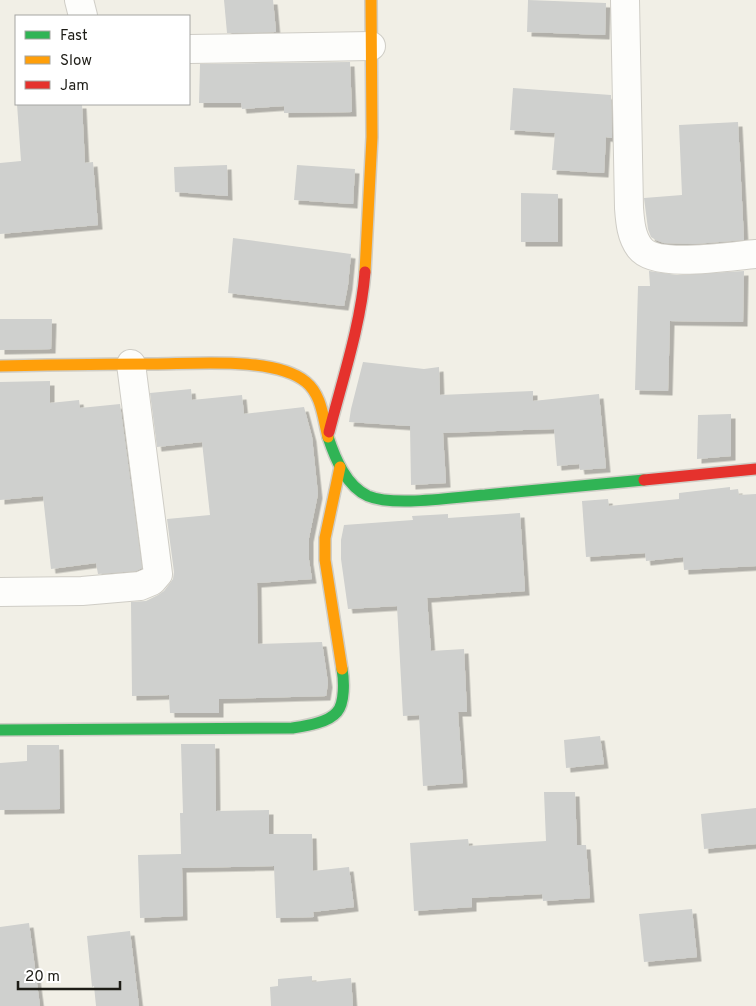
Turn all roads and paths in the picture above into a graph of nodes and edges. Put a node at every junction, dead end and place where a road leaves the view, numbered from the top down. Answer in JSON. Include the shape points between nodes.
{"nodes":[{"id":1,"x":79,"y":0,"type":"edge"},
{"id":2,"x":371,"y":0,"type":"edge"},
{"id":3,"x":625,"y":0,"type":"edge"},
{"id":4,"x":83,"y":15,"type":"edge"},
{"id":5,"x":371,"y":46,"type":"junction"},
{"id":6,"x":190,"y":49,"type":"edge"},
{"id":7,"x":756,"y":254,"type":"edge"},
{"id":8,"x":131,"y":364,"type":"junction"},
{"id":9,"x":0,"y":366,"type":"edge"},
{"id":10,"x":327,"y":437,"type":"junction"},
{"id":11,"x":340,"y":467,"type":"junction"},
{"id":12,"x":756,"y":469,"type":"edge"},
{"id":13,"x":0,"y":592,"type":"edge"},
{"id":14,"x":0,"y":730,"type":"edge"}],
"edges":[{"from":1,"to":4,"type":"street"},
{"from":2,"to":5,"type":"street"},
{"from":3,"to":7,"type":"street","via":[[629,208],[631,230],[640,249],[654,257],[680,260]]},
{"from":5,"to":6,"type":"street"},
{"from":5,"to":10,"type":"street","via":[[372,137],[364,287]]},
{"from":8,"to":9,"type":"street"},
{"from":8,"to":10,"type":"street","via":[[242,365],[285,370],[305,381],[318,397]]},
{"from":8,"to":13,"type":"street","via":[[158,574],[140,586],[82,591]]},
{"from":10,"to":11,"type":"street"},
{"from":11,"to":12,"type":"street","via":[[353,487],[377,499],[428,500]]},
{"from":11,"to":14,"type":"street","via":[[325,538],[325,560],[344,684],[338,712],[317,724],[292,728]]}]}
